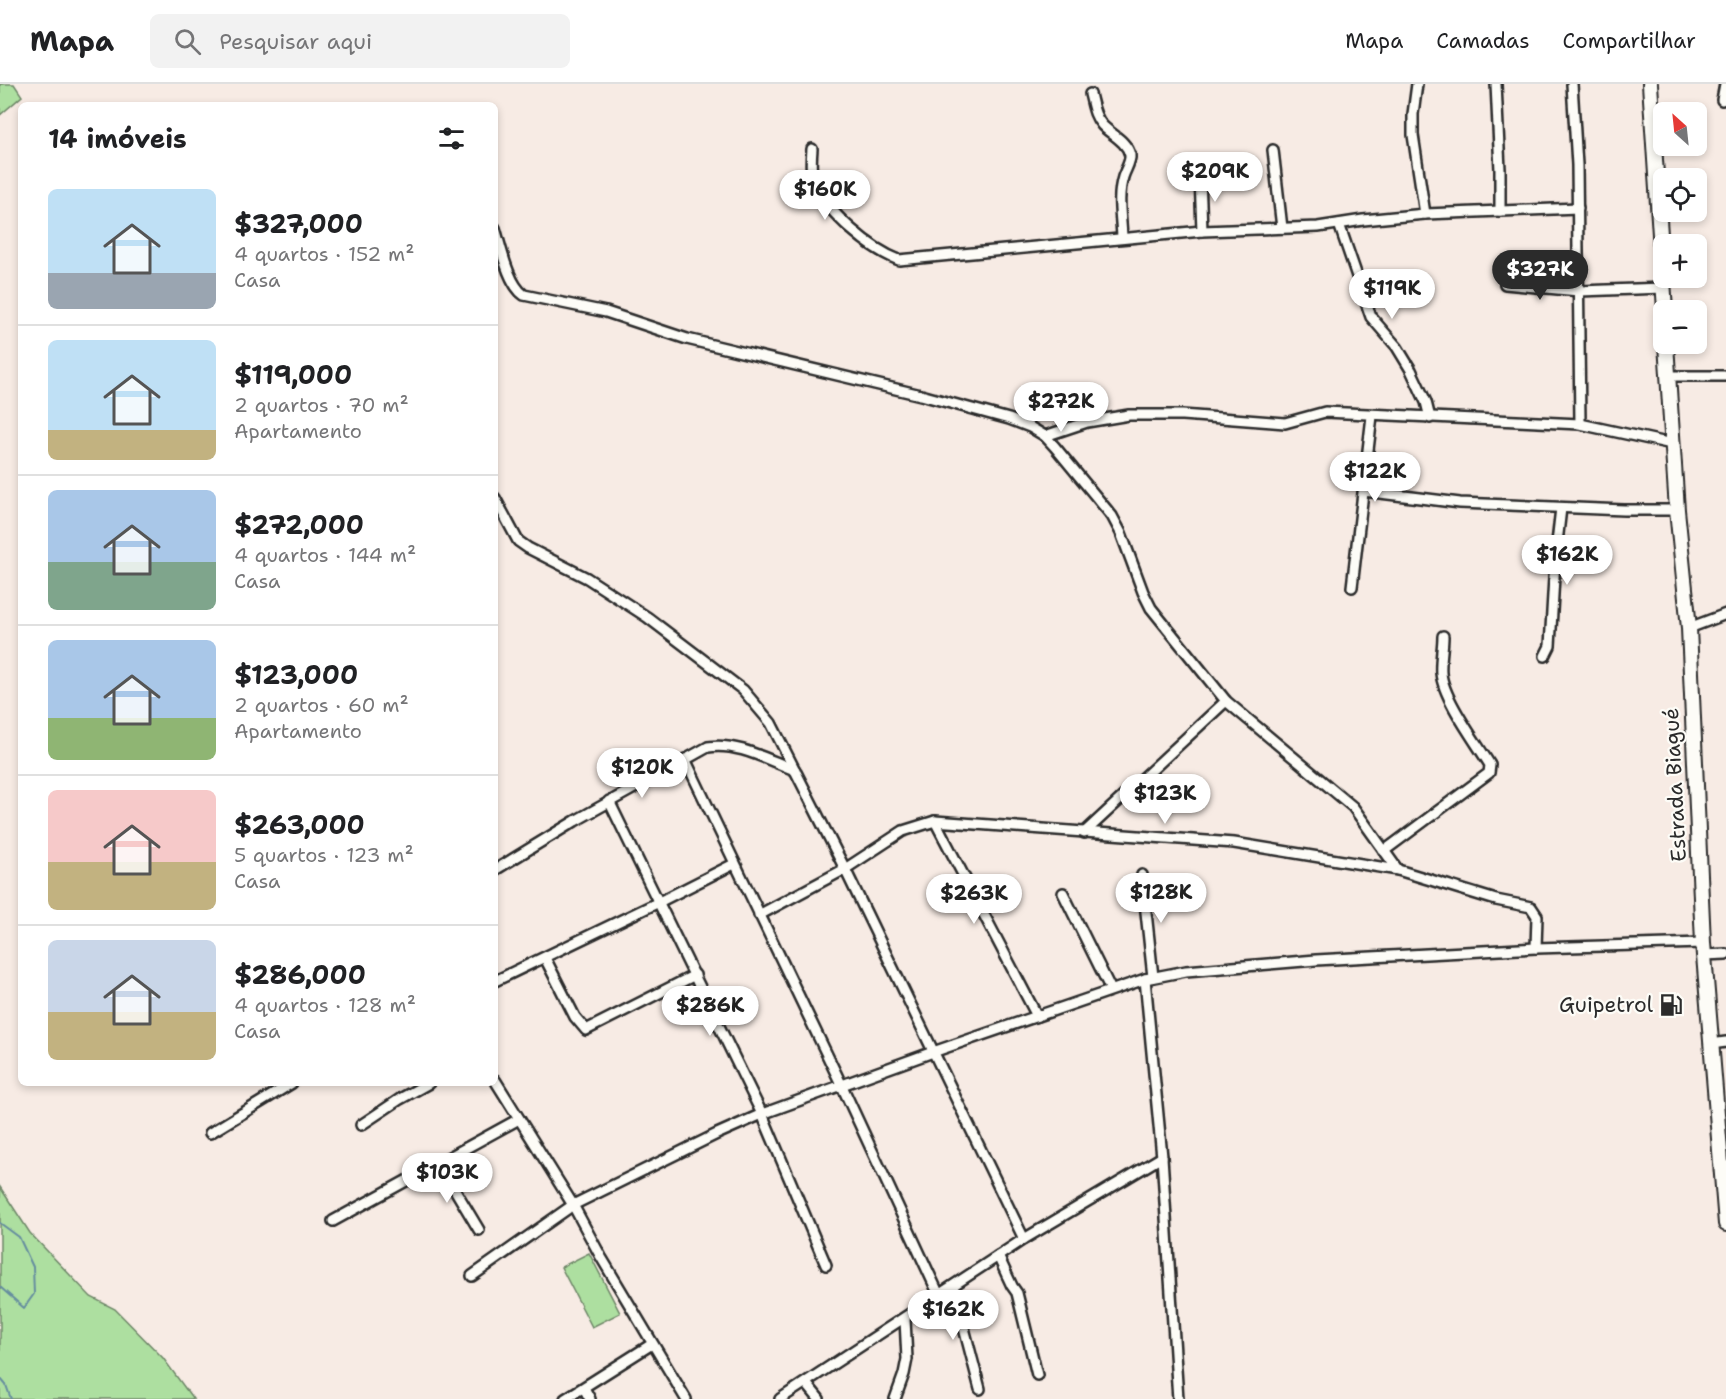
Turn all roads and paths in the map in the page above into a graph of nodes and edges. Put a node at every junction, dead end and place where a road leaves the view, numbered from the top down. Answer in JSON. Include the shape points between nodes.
{"nodes":[{"id":1,"x":1417,"y":84,"type":"edge"},
{"id":2,"x":1496,"y":84,"type":"edge"},
{"id":3,"x":1572,"y":84,"type":"edge"},
{"id":4,"x":1650,"y":84,"type":"edge"},
{"id":5,"x":1725,"y":84,"type":"edge"},
{"id":6,"x":1090,"y":94,"type":"dead end"},
{"id":7,"x":1722,"y":100,"type":"dead end"},
{"id":8,"x":812,"y":149,"type":"dead end"},
{"id":9,"x":1273,"y":150,"type":"dead end"},
{"id":10,"x":1200,"y":176,"type":"dead end"},
{"id":11,"x":1578,"y":208,"type":"junction"},
{"id":12,"x":1500,"y":211,"type":"junction"},
{"id":13,"x":1425,"y":214,"type":"junction"},
{"id":14,"x":1339,"y":224,"type":"junction"},
{"id":15,"x":1282,"y":228,"type":"junction"},
{"id":16,"x":1202,"y":231,"type":"junction"},
{"id":17,"x":1660,"y":234,"type":"edge"},
{"id":18,"x":498,"y":237,"type":"edge"},
{"id":19,"x":1122,"y":237,"type":"junction"},
{"id":20,"x":1505,"y":284,"type":"dead end"},
{"id":21,"x":1664,"y":288,"type":"joint"},
{"id":22,"x":1579,"y":291,"type":"junction"},
{"id":23,"x":1665,"y":300,"type":"edge"},
{"id":24,"x":1666,"y":354,"type":"edge"},
{"id":25,"x":1667,"y":376,"type":"junction"},
{"id":26,"x":1726,"y":376,"type":"edge"},
{"id":27,"x":1372,"y":416,"type":"junction"},
{"id":28,"x":1430,"y":418,"type":"junction"},
{"id":29,"x":1580,"y":424,"type":"junction"},
{"id":30,"x":1045,"y":436,"type":"junction"},
{"id":31,"x":1672,"y":444,"type":"junction"},
{"id":32,"x":1364,"y":490,"type":"junction"},
{"id":33,"x":498,"y":503,"type":"edge"},
{"id":34,"x":1561,"y":508,"type":"junction"},
{"id":35,"x":1677,"y":510,"type":"junction"},
{"id":36,"x":1352,"y":587,"type":"dead end"},
{"id":37,"x":1726,"y":614,"type":"edge"},
{"id":38,"x":1689,"y":627,"type":"junction"},
{"id":39,"x":1443,"y":636,"type":"dead end"},
{"id":40,"x":1545,"y":656,"type":"dead end"},
{"id":41,"x":1226,"y":702,"type":"junction"},
{"id":42,"x":685,"y":759,"type":"junction"},
{"id":43,"x":795,"y":770,"type":"junction"},
{"id":44,"x":609,"y":801,"type":"junction"},
{"id":45,"x":935,"y":821,"type":"junction"},
{"id":46,"x":1084,"y":833,"type":"junction"},
{"id":47,"x":1384,"y":850,"type":"junction"},
{"id":48,"x":734,"y":864,"type":"junction"},
{"id":49,"x":498,"y":868,"type":"edge"},
{"id":50,"x":845,"y":869,"type":"junction"},
{"id":51,"x":1398,"y":870,"type":"junction"},
{"id":52,"x":1142,"y":875,"type":"dead end"},
{"id":53,"x":1063,"y":892,"type":"dead end"},
{"id":54,"x":659,"y":902,"type":"junction"},
{"id":55,"x":759,"y":915,"type":"junction"},
{"id":56,"x":1536,"y":948,"type":"junction"},
{"id":57,"x":1704,"y":949,"type":"junction"},
{"id":58,"x":1726,"y":954,"type":"edge"},
{"id":59,"x":545,"y":958,"type":"junction"},
{"id":60,"x":696,"y":975,"type":"junction"},
{"id":61,"x":1149,"y":978,"type":"junction"},
{"id":62,"x":498,"y":980,"type":"edge"},
{"id":63,"x":1111,"y":990,"type":"junction"},
{"id":64,"x":1037,"y":1016,"type":"junction"},
{"id":65,"x":1726,"y":1042,"type":"edge"},
{"id":66,"x":1711,"y":1044,"type":"junction"},
{"id":67,"x":933,"y":1052,"type":"junction"},
{"id":68,"x":498,"y":1085,"type":"edge"},
{"id":69,"x":287,"y":1086,"type":"edge"},
{"id":70,"x":424,"y":1086,"type":"edge"},
{"id":71,"x":842,"y":1086,"type":"junction"},
{"id":72,"x":762,"y":1114,"type":"junction"},
{"id":73,"x":519,"y":1119,"type":"junction"},
{"id":74,"x":361,"y":1125,"type":"dead end"},
{"id":75,"x":210,"y":1133,"type":"dead end"},
{"id":76,"x":1162,"y":1157,"type":"junction"},
{"id":77,"x":439,"y":1163,"type":"junction"},
{"id":78,"x":573,"y":1205,"type":"junction"},
{"id":79,"x":333,"y":1221,"type":"dead end"},
{"id":80,"x":1726,"y":1224,"type":"edge"},
{"id":81,"x":479,"y":1230,"type":"dead end"},
{"id":82,"x":1024,"y":1239,"type":"junction"},
{"id":83,"x":998,"y":1256,"type":"junction"},
{"id":84,"x":826,"y":1265,"type":"dead end"},
{"id":85,"x":472,"y":1276,"type":"dead end"},
{"id":86,"x":953,"y":1286,"type":"junction"},
{"id":87,"x":939,"y":1295,"type":"junction"},
{"id":88,"x":905,"y":1319,"type":"junction"},
{"id":89,"x":652,"y":1344,"type":"junction"},
{"id":90,"x":1037,"y":1375,"type":"dead end"},
{"id":91,"x":806,"y":1383,"type":"junction"},
{"id":92,"x":584,"y":1388,"type":"junction"},
{"id":93,"x":980,"y":1389,"type":"dead end"},
{"id":94,"x":565,"y":1399,"type":"edge"},
{"id":95,"x":590,"y":1399,"type":"edge"},
{"id":96,"x":686,"y":1399,"type":"edge"},
{"id":97,"x":780,"y":1399,"type":"edge"},
{"id":98,"x":819,"y":1399,"type":"edge"},
{"id":99,"x":895,"y":1399,"type":"edge"},
{"id":100,"x":1178,"y":1399,"type":"edge"}],
"edges":[{"from":1,"to":13,"type":"street","via":[[1413,135]]},
{"from":2,"to":12,"type":"street"},
{"from":3,"to":11,"type":"street"},
{"from":4,"to":17,"type":"main road"},
{"from":5,"to":7,"type":"street"},
{"from":6,"to":19,"type":"street","via":[[1095,116],[1130,153],[1119,196]]},
{"from":8,"to":19,"type":"street","via":[[811,171],[826,201],[873,246],[899,260]]},
{"from":9,"to":15,"type":"street"},
{"from":10,"to":16,"type":"street"},
{"from":11,"to":12,"type":"street"},
{"from":11,"to":22,"type":"street"},
{"from":12,"to":13,"type":"street"},
{"from":13,"to":14,"type":"street"},
{"from":14,"to":15,"type":"street"},
{"from":14,"to":28,"type":"street","via":[[1371,317],[1397,347],[1426,402]]},
{"from":15,"to":16,"type":"street"},
{"from":16,"to":19,"type":"street"},
{"from":18,"to":30,"type":"street","via":[[517,290],[524,295],[606,312],[687,339],[921,395],[1009,419]]},
{"from":20,"to":22,"type":"street"},
{"from":21,"to":22,"type":"street"},
{"from":21,"to":23,"type":"main road"},
{"from":22,"to":29,"type":"street"},
{"from":24,"to":25,"type":"main road","name":"Estrada Biagué"},
{"from":25,"to":26,"type":"street"},
{"from":25,"to":31,"type":"main road","name":"Estrada Biagué"},
{"from":27,"to":28,"type":"street"},
{"from":27,"to":30,"type":"street","via":[[1325,412],[1276,423],[1227,417],[1129,415],[1087,422]]},
{"from":27,"to":32,"type":"street"},
{"from":28,"to":29,"type":"street"},
{"from":29,"to":31,"type":"street"},
{"from":30,"to":41,"type":"street","via":[[1112,516],[1151,608]]},
{"from":31,"to":35,"type":"main road","name":"Estrada Biagué"},
{"from":32,"to":34,"type":"street","via":[[1460,503]]},
{"from":32,"to":36,"type":"street"},
{"from":33,"to":43,"type":"street","via":[[519,541],[528,548],[636,609],[743,690],[771,723]]},
{"from":34,"to":35,"type":"street"},
{"from":34,"to":40,"type":"street","via":[[1550,646]]},
{"from":35,"to":38,"type":"main road","name":"Estrada Biagué"},
{"from":37,"to":38,"type":"street"},
{"from":38,"to":57,"type":"main road","name":"Estrada Biagué"},
{"from":39,"to":47,"type":"street","via":[[1443,681],[1490,765],[1489,772]]},
{"from":41,"to":46,"type":"street"},
{"from":41,"to":47,"type":"street","via":[[1341,796]]},
{"from":42,"to":43,"type":"street","via":[[708,747],[723,745]]},
{"from":42,"to":44,"type":"street"},
{"from":42,"to":48,"type":"street"},
{"from":43,"to":50,"type":"street"},
{"from":44,"to":49,"type":"street"},
{"from":44,"to":54,"type":"street"},
{"from":45,"to":46,"type":"street"},
{"from":45,"to":50,"type":"street","via":[[903,831]]},
{"from":45,"to":64,"type":"street"},
{"from":46,"to":51,"type":"street","via":[[1234,843]]},
{"from":47,"to":51,"type":"street"},
{"from":48,"to":54,"type":"street"},
{"from":48,"to":55,"type":"street"},
{"from":50,"to":55,"type":"street"},
{"from":50,"to":67,"type":"street"},
{"from":51,"to":56,"type":"street","via":[[1531,908],[1537,916]]},
{"from":52,"to":61,"type":"street"},
{"from":53,"to":63,"type":"street"},
{"from":54,"to":59,"type":"street"},
{"from":54,"to":60,"type":"street"},
{"from":55,"to":71,"type":"street"},
{"from":56,"to":57,"type":"street"},
{"from":56,"to":61,"type":"street","via":[[1316,960]]},
{"from":57,"to":58,"type":"street"},
{"from":57,"to":66,"type":"main road","name":"Estrada Biagué"},
{"from":59,"to":60,"type":"street","via":[[575,1017],[586,1030]]},
{"from":59,"to":62,"type":"street"},
{"from":60,"to":72,"type":"street"},
{"from":61,"to":63,"type":"street"},
{"from":61,"to":76,"type":"street"},
{"from":63,"to":64,"type":"street"},
{"from":64,"to":67,"type":"street"},
{"from":65,"to":66,"type":"street"},
{"from":66,"to":80,"type":"main road","name":"Estrada Biagué"},
{"from":67,"to":71,"type":"street"},
{"from":67,"to":82,"type":"street"},
{"from":68,"to":73,"type":"street"},
{"from":69,"to":75,"type":"street"},
{"from":70,"to":74,"type":"street"},
{"from":71,"to":72,"type":"street"},
{"from":71,"to":87,"type":"street"},
{"from":72,"to":78,"type":"street"},
{"from":72,"to":84,"type":"street"},
{"from":73,"to":77,"type":"street"},
{"from":73,"to":78,"type":"street"},
{"from":76,"to":82,"type":"street"},
{"from":76,"to":100,"type":"street"},
{"from":77,"to":79,"type":"street"},
{"from":77,"to":81,"type":"street"},
{"from":78,"to":85,"type":"street"},
{"from":78,"to":89,"type":"street"},
{"from":82,"to":83,"type":"street"},
{"from":83,"to":86,"type":"street"},
{"from":83,"to":90,"type":"street","via":[[1017,1293]]},
{"from":86,"to":87,"type":"street"},
{"from":86,"to":93,"type":"street"},
{"from":87,"to":88,"type":"street"},
{"from":88,"to":91,"type":"street"},
{"from":88,"to":99,"type":"street","via":[[907,1359]]},
{"from":89,"to":92,"type":"street"},
{"from":89,"to":96,"type":"street"},
{"from":91,"to":97,"type":"street"},
{"from":91,"to":98,"type":"street"},
{"from":92,"to":94,"type":"street"},
{"from":92,"to":95,"type":"street"}]}
